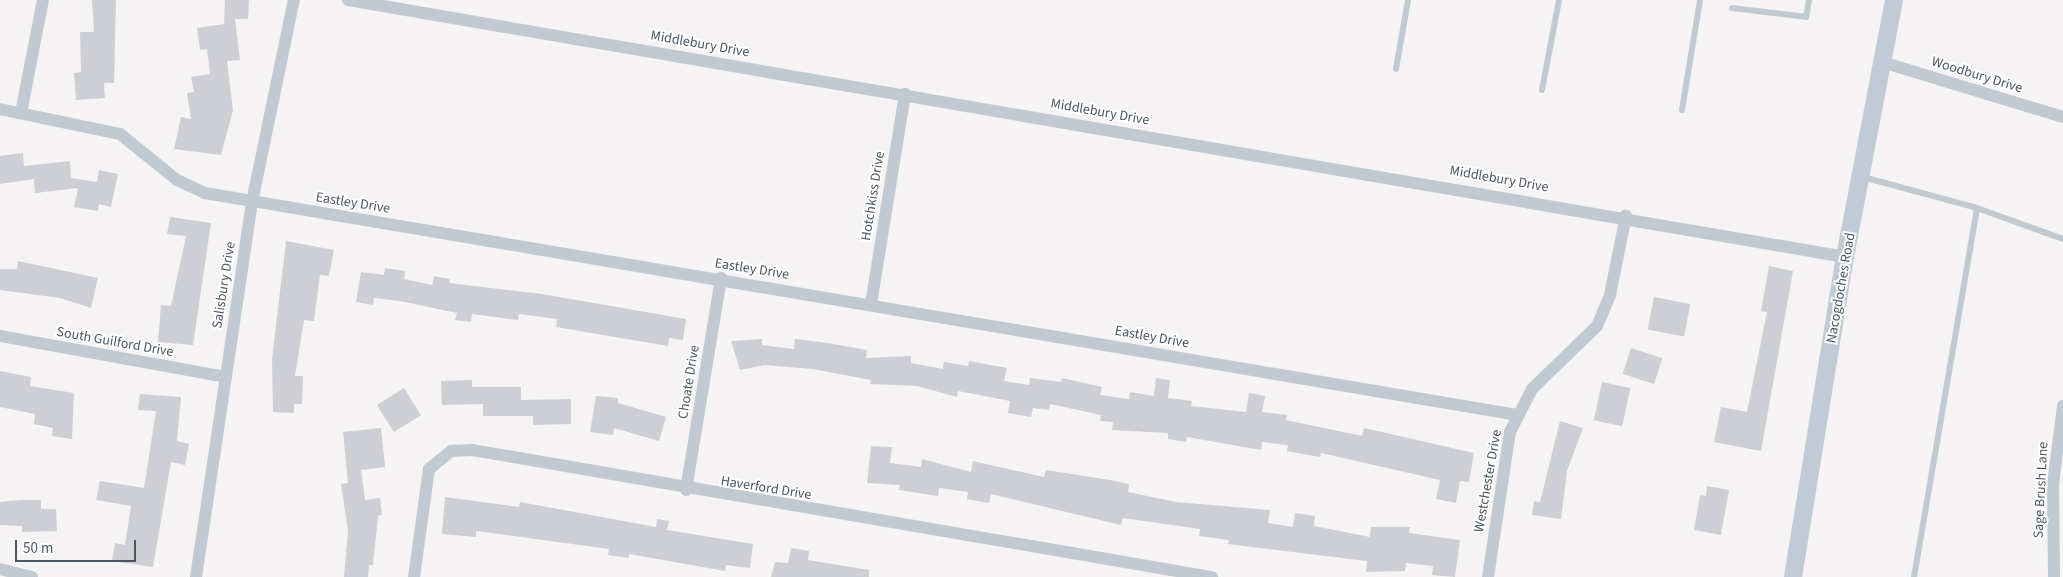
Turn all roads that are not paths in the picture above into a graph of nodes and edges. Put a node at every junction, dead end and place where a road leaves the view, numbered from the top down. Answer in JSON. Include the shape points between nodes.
{"nodes":[{"id":1,"x":43,"y":0,"type":"edge"},
{"id":2,"x":294,"y":0,"type":"edge"},
{"id":3,"x":348,"y":0,"type":"edge"},
{"id":4,"x":1408,"y":0,"type":"edge"},
{"id":5,"x":1558,"y":0,"type":"edge"},
{"id":6,"x":1700,"y":0,"type":"edge"},
{"id":7,"x":1809,"y":0,"type":"edge"},
{"id":8,"x":1894,"y":0,"type":"edge"},
{"id":9,"x":1732,"y":8,"type":"dead end"},
{"id":10,"x":1882,"y":62,"type":"junction"},
{"id":11,"x":1396,"y":68,"type":"dead end"},
{"id":12,"x":1542,"y":90,"type":"dead end"},
{"id":13,"x":905,"y":94,"type":"junction"},
{"id":14,"x":0,"y":109,"type":"edge"},
{"id":15,"x":1682,"y":110,"type":"dead end"},
{"id":16,"x":21,"y":113,"type":"junction"},
{"id":17,"x":2063,"y":117,"type":"edge"},
{"id":18,"x":1862,"y":176,"type":"junction"},
{"id":19,"x":252,"y":202,"type":"junction"},
{"id":20,"x":1977,"y":208,"type":"junction"},
{"id":21,"x":1626,"y":216,"type":"junction"},
{"id":22,"x":2063,"y":239,"type":"edge"},
{"id":23,"x":1845,"y":256,"type":"junction"},
{"id":24,"x":721,"y":278,"type":"junction"},
{"id":25,"x":871,"y":304,"type":"junction"},
{"id":26,"x":0,"y":336,"type":"edge"},
{"id":27,"x":225,"y":377,"type":"junction"},
{"id":28,"x":2063,"y":406,"type":"edge"},
{"id":29,"x":1518,"y":415,"type":"junction"},
{"id":30,"x":686,"y":490,"type":"junction"},
{"id":31,"x":0,"y":569,"type":"edge"},
{"id":32,"x":32,"y":577,"type":"edge"},
{"id":33,"x":196,"y":577,"type":"edge"},
{"id":34,"x":414,"y":577,"type":"edge"},
{"id":35,"x":1212,"y":577,"type":"edge"},
{"id":36,"x":1488,"y":577,"type":"edge"},
{"id":37,"x":1793,"y":577,"type":"edge"},
{"id":38,"x":1914,"y":577,"type":"edge"},
{"id":39,"x":2054,"y":577,"type":"edge"}],
"edges":[{"from":1,"to":16,"type":"street"},
{"from":2,"to":19,"type":"street","name":"Salisbury Drive"},
{"from":3,"to":13,"type":"street","name":"Middlebury Drive"},
{"from":4,"to":11,"type":"lane"},
{"from":5,"to":12,"type":"lane"},
{"from":6,"to":15,"type":"lane"},
{"from":7,"to":9,"type":"lane","via":[[1806,17]]},
{"from":8,"to":10,"type":"main road","name":"Nacogdoches Road"},
{"from":10,"to":17,"type":"street","name":"Woodbury Drive"},
{"from":10,"to":18,"type":"main road","name":"Nacogdoches Road"},
{"from":13,"to":21,"type":"street","name":"Middlebury Drive"},
{"from":13,"to":25,"type":"street","name":"Hotchkiss Drive"},
{"from":14,"to":16,"type":"street","name":"Eastley Drive"},
{"from":16,"to":19,"type":"street","name":"Eastley Drive","via":[[120,134],[176,180],[205,193]]},
{"from":18,"to":20,"type":"lane"},
{"from":18,"to":23,"type":"main road","name":"Nacogdoches Road"},
{"from":19,"to":24,"type":"street","name":"Eastley Drive"},
{"from":19,"to":27,"type":"street","name":"Salisbury Drive"},
{"from":20,"to":22,"type":"lane"},
{"from":20,"to":38,"type":"lane"},
{"from":21,"to":23,"type":"street","name":"Middlebury Drive"},
{"from":21,"to":29,"type":"street","name":"Westchester Drive","via":[[1610,295],[1597,326],[1532,389]]},
{"from":23,"to":37,"type":"main road","name":"Nacogdoches Road"},
{"from":24,"to":25,"type":"street","name":"Eastley Drive"},
{"from":24,"to":30,"type":"street","name":"Choate Drive"},
{"from":25,"to":29,"type":"street","name":"Eastley Drive"},
{"from":26,"to":27,"type":"street","name":"South Guilford Drive"},
{"from":27,"to":33,"type":"street","name":"Salisbury Drive"},
{"from":28,"to":39,"type":"street","name":"Sage Brush Lane","via":[[2053,484]]},
{"from":29,"to":36,"type":"street","name":"Westchester Drive","via":[[1510,432]]},
{"from":30,"to":34,"type":"street","name":"Haverford Drive","via":[[472,450],[451,451],[429,469]]},
{"from":30,"to":35,"type":"street","name":"Haverford Drive"},
{"from":31,"to":32,"type":"street"}]}
